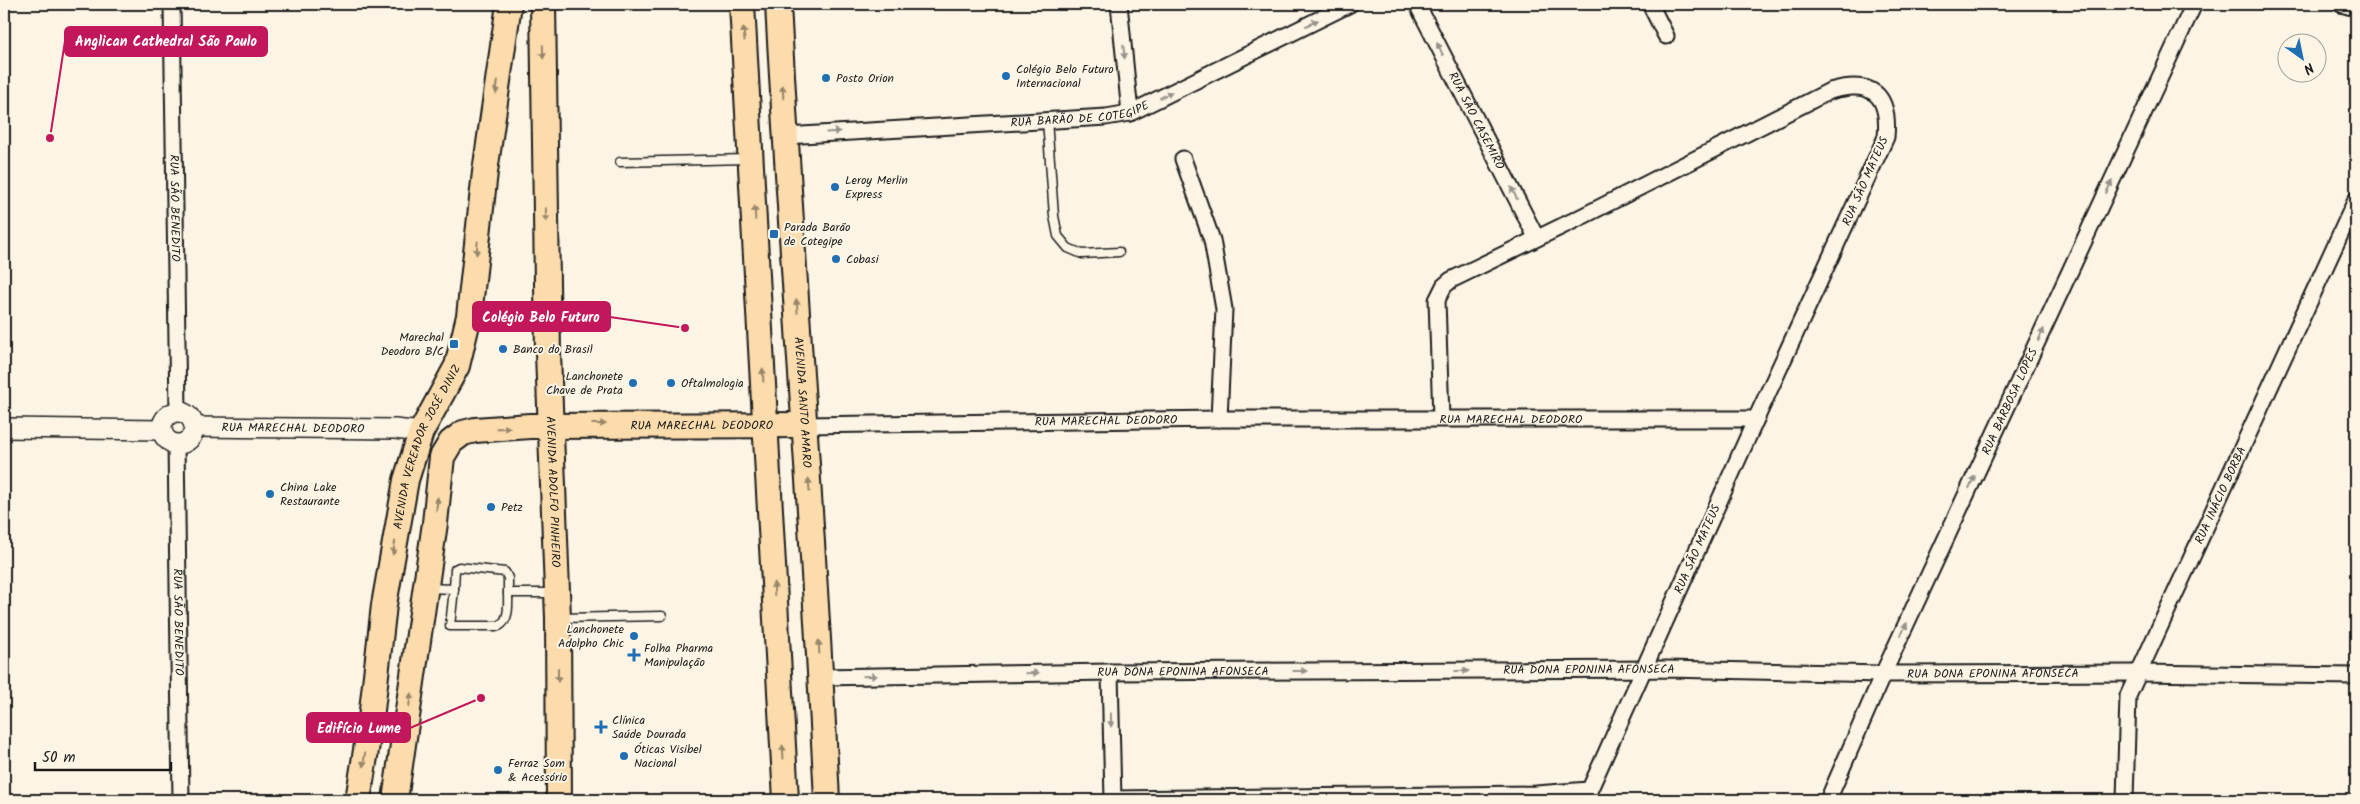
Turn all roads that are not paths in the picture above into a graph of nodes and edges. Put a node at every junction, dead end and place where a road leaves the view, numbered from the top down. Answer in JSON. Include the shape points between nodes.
{"nodes":[{"id":1,"x":172,"y":4,"type":"edge"},
{"id":2,"x":510,"y":4,"type":"edge"},
{"id":3,"x":543,"y":4,"type":"edge"},
{"id":4,"x":742,"y":4,"type":"edge"},
{"id":5,"x":778,"y":4,"type":"edge"},
{"id":6,"x":1119,"y":4,"type":"edge"},
{"id":7,"x":1350,"y":4,"type":"edge"},
{"id":8,"x":1417,"y":4,"type":"edge"},
{"id":9,"x":1650,"y":4,"type":"edge"},
{"id":10,"x":2194,"y":4,"type":"edge"},
{"id":11,"x":2341,"y":4,"type":"edge"},
{"id":12,"x":2356,"y":8,"type":"edge"},
{"id":13,"x":1666,"y":36,"type":"dead end"},
{"id":14,"x":1130,"y":113,"type":"junction"},
{"id":15,"x":1047,"y":120,"type":"junction"},
{"id":16,"x":785,"y":136,"type":"junction"},
{"id":17,"x":1183,"y":158,"type":"dead end"},
{"id":18,"x":752,"y":159,"type":"junction"},
{"id":19,"x":620,"y":162,"type":"dead end"},
{"id":20,"x":2356,"y":200,"type":"edge"},
{"id":21,"x":1536,"y":237,"type":"junction"},
{"id":22,"x":1119,"y":252,"type":"dead end"},
{"id":23,"x":178,"y":412,"type":"junction"},
{"id":24,"x":1441,"y":418,"type":"junction"},
{"id":25,"x":1219,"y":419,"type":"junction"},
{"id":26,"x":1756,"y":419,"type":"junction"},
{"id":27,"x":766,"y":424,"type":"junction"},
{"id":28,"x":551,"y":425,"type":"junction"},
{"id":29,"x":805,"y":425,"type":"junction"},
{"id":30,"x":194,"y":427,"type":"junction"},
{"id":31,"x":4,"y":428,"type":"edge"},
{"id":32,"x":162,"y":430,"type":"junction"},
{"id":33,"x":421,"y":432,"type":"junction"},
{"id":34,"x":458,"y":436,"type":"joint"},
{"id":35,"x":176,"y":444,"type":"junction"},
{"id":36,"x":426,"y":588,"type":"junction"},
{"id":37,"x":454,"y":589,"type":"junction"},
{"id":38,"x":508,"y":593,"type":"junction"},
{"id":39,"x":557,"y":593,"type":"junction"},
{"id":40,"x":662,"y":616,"type":"dead end"},
{"id":41,"x":558,"y":618,"type":"junction"},
{"id":42,"x":1644,"y":670,"type":"junction"},
{"id":43,"x":1110,"y":672,"type":"junction"},
{"id":44,"x":2139,"y":672,"type":"junction"},
{"id":45,"x":1883,"y":674,"type":"junction"},
{"id":46,"x":2356,"y":676,"type":"edge"},
{"id":47,"x":821,"y":677,"type":"junction"},
{"id":48,"x":1587,"y":795,"type":"edge"},
{"id":49,"x":181,"y":800,"type":"edge"},
{"id":50,"x":358,"y":800,"type":"edge"},
{"id":51,"x":395,"y":800,"type":"edge"},
{"id":52,"x":559,"y":800,"type":"edge"},
{"id":53,"x":786,"y":800,"type":"edge"},
{"id":54,"x":827,"y":800,"type":"edge"},
{"id":55,"x":1113,"y":800,"type":"edge"},
{"id":56,"x":1828,"y":800,"type":"edge"},
{"id":57,"x":2125,"y":800,"type":"edge"}],
"edges":[{"from":1,"to":23,"type":"street","name":"RUA SÃO BENEDITO"},
{"from":2,"to":33,"type":"main road","name":"AVENIDA VEREADOR JOSÉ DINIZ","one_way":true,"via":[[485,172],[469,316],[457,366]]},
{"from":3,"to":28,"type":"main road","name":"AVENIDA ADOLFO PINHEIRO","one_way":true},
{"from":18,"to":4,"type":"main road","one_way":true},
{"from":16,"to":5,"type":"main road","name":"AVENIDA SANTO AMARO","one_way":true},
{"from":6,"to":14,"type":"street","one_way":true},
{"from":14,"to":7,"type":"street","name":"RUA BARÃO DE COTEGIPE","one_way":true},
{"from":21,"to":8,"type":"street","name":"RUA SÃO CASEMIRO","one_way":true},
{"from":9,"to":13,"type":"street"},
{"from":45,"to":10,"type":"street","name":"RUA BARBOSA LOPES","one_way":true},
{"from":11,"to":12,"type":"street"},
{"from":14,"to":15,"type":"street","name":"RUA BARÃO DE COTEGIPE"},
{"from":16,"to":15,"type":"street","name":"RUA BARÃO DE COTEGIPE","one_way":true},
{"from":15,"to":22,"type":"lane","via":[[1058,236],[1068,248],[1082,254]]},
{"from":29,"to":16,"type":"main road","name":"AVENIDA SANTO AMARO","one_way":true},
{"from":17,"to":25,"type":"street","via":[[1212,240],[1224,309]]},
{"from":18,"to":19,"type":"lane"},
{"from":27,"to":18,"type":"main road","one_way":true},
{"from":20,"to":44,"type":"street","name":"RUA INÁCIO BORBA"},
{"from":21,"to":24,"type":"street","name":"RUA SÃO MATEUS","via":[[1451,280],[1440,293],[1437,309]]},
{"from":21,"to":26,"type":"street","name":"RUA SÃO MATEUS","via":[[1830,91],[1847,87],[1874,91],[1885,106],[1888,121],[1886,137]]},
{"from":23,"to":30,"type":"street","via":[[189,416]]},
{"from":23,"to":32,"type":"street","via":[[166,417]]},
{"from":24,"to":25,"type":"street","name":"RUA MARECHAL DEODORO"},
{"from":24,"to":26,"type":"street","name":"RUA MARECHAL DEODORO"},
{"from":25,"to":29,"type":"street","name":"RUA MARECHAL DEODORO"},
{"from":26,"to":42,"type":"street","name":"RUA SÃO MATEUS"},
{"from":28,"to":27,"type":"main road","name":"RUA MARECHAL DEODORO","one_way":true},
{"from":27,"to":29,"type":"main road","name":"RUA MARECHAL DEODORO"},
{"from":53,"to":27,"type":"main road","one_way":true},
{"from":34,"to":28,"type":"main road","name":"RUA MARECHAL DEODORO","one_way":true,"via":[[474,430]]},
{"from":28,"to":39,"type":"main road","name":"AVENIDA ADOLFO PINHEIRO"},
{"from":47,"to":29,"type":"main road","name":"AVENIDA SANTO AMARO","one_way":true},
{"from":30,"to":33,"type":"street","name":"RUA MARECHAL DEODORO"},
{"from":30,"to":35,"type":"street","via":[[189,439]]},
{"from":31,"to":32,"type":"street"},
{"from":32,"to":35,"type":"street","via":[[164,436]]},
{"from":33,"to":50,"type":"main road","name":"AVENIDA VEREADOR JOSÉ DINIZ","one_way":true,"via":[[406,480],[386,595]]},
{"from":36,"to":34,"type":"main road","name":"AVENIDA VEREADOR JOSÉ DINIZ","one_way":true,"via":[[442,457]]},
{"from":35,"to":49,"type":"street","name":"RUA SÃO BENEDITO"},
{"from":36,"to":37,"type":"lane"},
{"from":51,"to":36,"type":"main road","name":"AVENIDA VEREADOR JOSÉ DINIZ","one_way":true},
{"from":37,"to":38,"type":"lane","via":[[455,569],[459,567],[500,570],[508,578]]},
{"from":37,"to":38,"type":"lane","via":[[450,626],[499,626],[506,617]]},
{"from":38,"to":39,"type":"lane"},
{"from":39,"to":41,"type":"main road","name":"AVENIDA ADOLFO PINHEIRO"},
{"from":40,"to":41,"type":"lane"},
{"from":41,"to":52,"type":"main road","name":"AVENIDA ADOLFO PINHEIRO","one_way":true},
{"from":43,"to":42,"type":"street","name":"RUA DONA EPONINA AFONSECA","one_way":true},
{"from":42,"to":45,"type":"street","name":"RUA DONA EPONINA AFONSECA"},
{"from":42,"to":48,"type":"street","name":"RUA SÃO MATEUS"},
{"from":47,"to":43,"type":"street","name":"RUA DONA EPONINA AFONSECA","one_way":true},
{"from":43,"to":55,"type":"street","one_way":true},
{"from":44,"to":45,"type":"street","name":"RUA DONA EPONINA AFONSECA"},
{"from":44,"to":46,"type":"street","name":"RUA DONA EPONINA AFONSECA"},
{"from":44,"to":57,"type":"street","name":"RUA INÁCIO BORBA","via":[[2128,696]]},
{"from":45,"to":56,"type":"street","name":"RUA BARBOSA LOPES"},
{"from":47,"to":54,"type":"main road","name":"AVENIDA SANTO AMARO"},
{"from":48,"to":55,"type":"street"}]}
